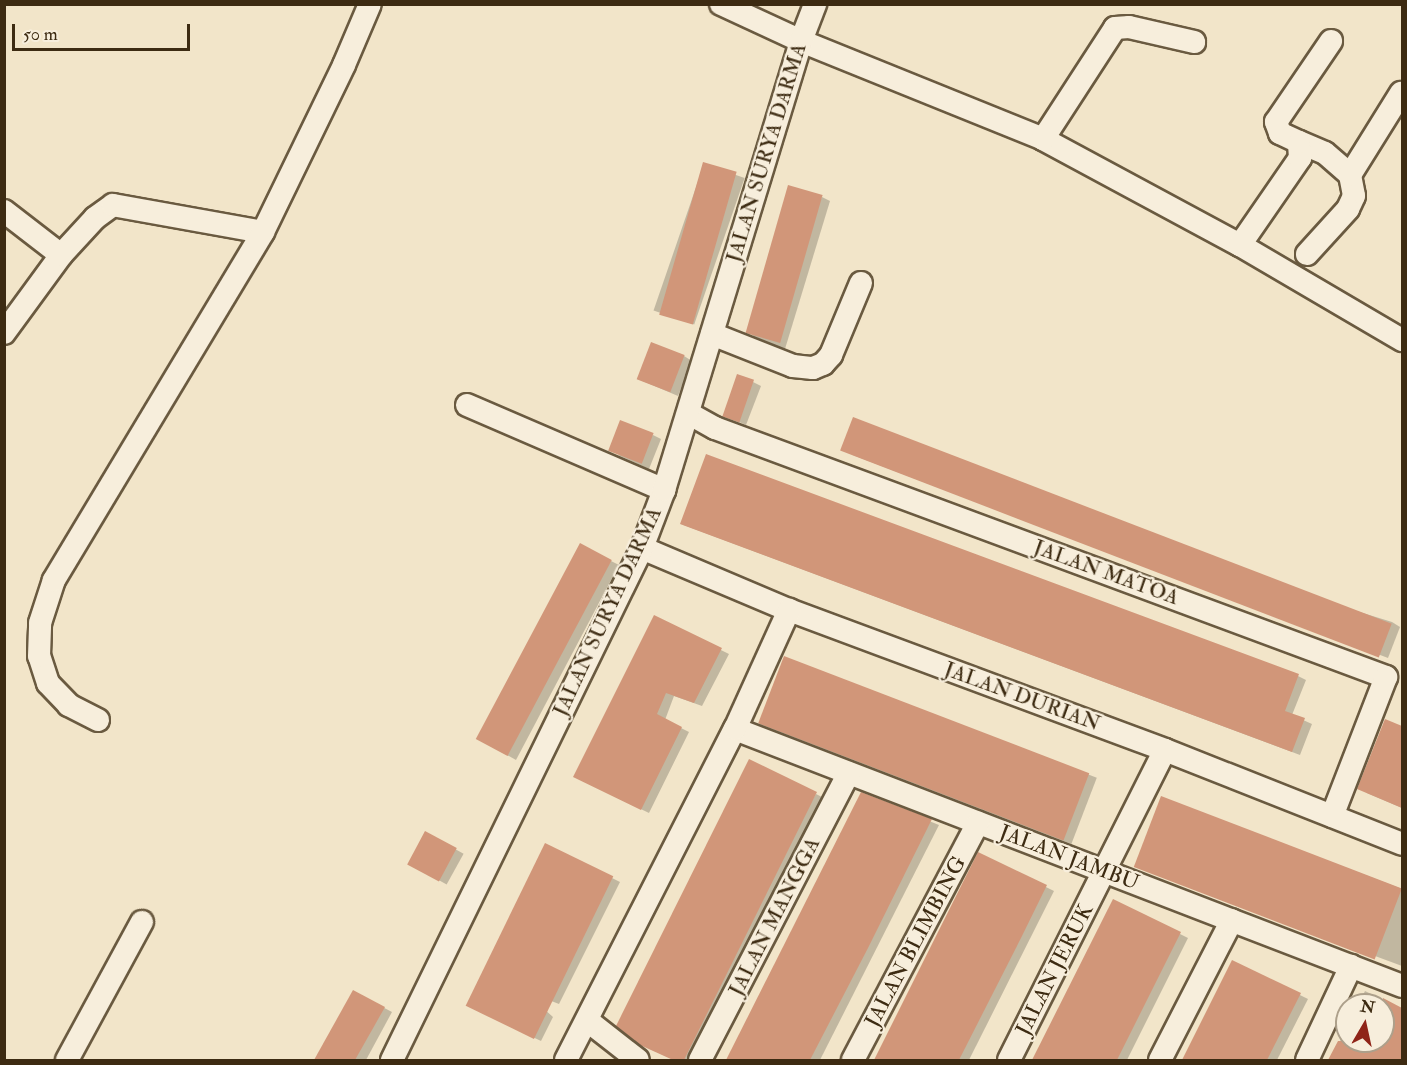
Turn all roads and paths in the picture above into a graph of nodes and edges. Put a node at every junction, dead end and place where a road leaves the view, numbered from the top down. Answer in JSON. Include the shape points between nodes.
{"nodes":[{"id":1,"x":370,"y":4,"type":"edge"},
{"id":2,"x":721,"y":4,"type":"edge"},
{"id":3,"x":815,"y":4,"type":"edge"},
{"id":4,"x":801,"y":41,"type":"junction"},
{"id":5,"x":1331,"y":41,"type":"dead end"},
{"id":6,"x":1194,"y":42,"type":"dead end"},
{"id":7,"x":1401,"y":93,"type":"edge"},
{"id":8,"x":1043,"y":139,"type":"junction"},
{"id":9,"x":1299,"y":142,"type":"junction"},
{"id":10,"x":1350,"y":175,"type":"junction"},
{"id":11,"x":4,"y":211,"type":"edge"},
{"id":12,"x":263,"y":232,"type":"junction"},
{"id":13,"x":1240,"y":245,"type":"junction"},
{"id":14,"x":1307,"y":254,"type":"dead end"},
{"id":15,"x":61,"y":255,"type":"junction"},
{"id":16,"x":861,"y":283,"type":"dead end"},
{"id":17,"x":4,"y":333,"type":"edge"},
{"id":18,"x":712,"y":334,"type":"junction"},
{"id":19,"x":1402,"y":340,"type":"edge"},
{"id":20,"x":467,"y":405,"type":"dead end"},
{"id":21,"x":688,"y":413,"type":"junction"},
{"id":22,"x":664,"y":490,"type":"junction"},
{"id":23,"x":642,"y":548,"type":"junction"},
{"id":24,"x":789,"y":610,"type":"junction"},
{"id":25,"x":98,"y":720,"type":"dead end"},
{"id":26,"x":735,"y":729,"type":"junction"},
{"id":27,"x":1165,"y":750,"type":"junction"},
{"id":28,"x":849,"y":773,"type":"junction"},
{"id":29,"x":1332,"y":816,"type":"junction"},
{"id":30,"x":978,"y":823,"type":"junction"},
{"id":31,"x":1402,"y":844,"type":"edge"},
{"id":32,"x":1104,"y":871,"type":"junction"},
{"id":33,"x":1232,"y":920,"type":"junction"},
{"id":34,"x":142,"y":922,"type":"dead end"},
{"id":35,"x":1352,"y":966,"type":"junction"},
{"id":36,"x":1402,"y":986,"type":"edge"},
{"id":37,"x":588,"y":1021,"type":"junction"},
{"id":38,"x":67,"y":1060,"type":"edge"},
{"id":39,"x":392,"y":1060,"type":"edge"},
{"id":40,"x":566,"y":1060,"type":"edge"},
{"id":41,"x":638,"y":1060,"type":"edge"},
{"id":42,"x":700,"y":1060,"type":"edge"},
{"id":43,"x":853,"y":1060,"type":"edge"},
{"id":44,"x":1009,"y":1060,"type":"edge"},
{"id":45,"x":1160,"y":1060,"type":"edge"},
{"id":46,"x":1307,"y":1060,"type":"edge"}],
"edges":[{"from":1,"to":12,"type":"street"},
{"from":2,"to":4,"type":"street"},
{"from":3,"to":4,"type":"street","name":"JALAN SURYA DARMA"},
{"from":4,"to":8,"type":"street"},
{"from":4,"to":18,"type":"street","name":"JALAN SURYA DARMA"},
{"from":5,"to":9,"type":"street","via":[[1276,122],[1280,133]]},
{"from":6,"to":8,"type":"street","via":[[1129,27],[1115,28]]},
{"from":7,"to":10,"type":"street"},
{"from":8,"to":13,"type":"street"},
{"from":9,"to":10,"type":"street","via":[[1325,153]]},
{"from":9,"to":13,"type":"street","via":[[1300,158]]},
{"from":10,"to":14,"type":"street","via":[[1354,196],[1348,209]]},
{"from":11,"to":15,"type":"street"},
{"from":12,"to":15,"type":"street","via":[[114,205],[94,218]]},
{"from":12,"to":25,"type":"street","via":[[54,580],[40,623],[39,656],[48,682],[69,705]]},
{"from":13,"to":19,"type":"street"},
{"from":15,"to":17,"type":"street"},
{"from":16,"to":18,"type":"street","via":[[831,355],[813,368],[793,366]]},
{"from":18,"to":21,"type":"street","name":"JALAN SURYA DARMA"},
{"from":20,"to":22,"type":"street"},
{"from":21,"to":22,"type":"street","name":"JALAN SURYA DARMA"},
{"from":21,"to":29,"type":"street","name":"JALAN MATOA","via":[[715,428],[1386,677]]},
{"from":22,"to":23,"type":"street","name":"JALAN SURYA DARMA"},
{"from":23,"to":24,"type":"street","name":"JALAN DURIAN"},
{"from":23,"to":39,"type":"street","name":"JALAN SURYA DARMA"},
{"from":24,"to":26,"type":"street"},
{"from":24,"to":27,"type":"street","name":"JALAN DURIAN"},
{"from":26,"to":28,"type":"street","name":"JALAN JAMBU"},
{"from":26,"to":37,"type":"street"},
{"from":27,"to":29,"type":"street","name":"JALAN DURIAN"},
{"from":27,"to":32,"type":"street","name":"JALAN JERUK"},
{"from":28,"to":30,"type":"street","name":"JALAN JAMBU"},
{"from":28,"to":42,"type":"street","name":"JALAN MANGGA"},
{"from":29,"to":31,"type":"street","name":"JALAN DURIAN"},
{"from":30,"to":32,"type":"street","name":"JALAN JAMBU"},
{"from":30,"to":43,"type":"street","name":"JALAN BLIMBING"},
{"from":32,"to":33,"type":"street","name":"JALAN JAMBU"},
{"from":32,"to":44,"type":"street","name":"JALAN JERUK"},
{"from":33,"to":35,"type":"street","name":"JALAN JAMBU"},
{"from":33,"to":45,"type":"street"},
{"from":34,"to":38,"type":"street"},
{"from":35,"to":36,"type":"street","name":"JALAN JAMBU"},
{"from":35,"to":46,"type":"street"},
{"from":37,"to":40,"type":"street"},
{"from":37,"to":41,"type":"street"}]}
